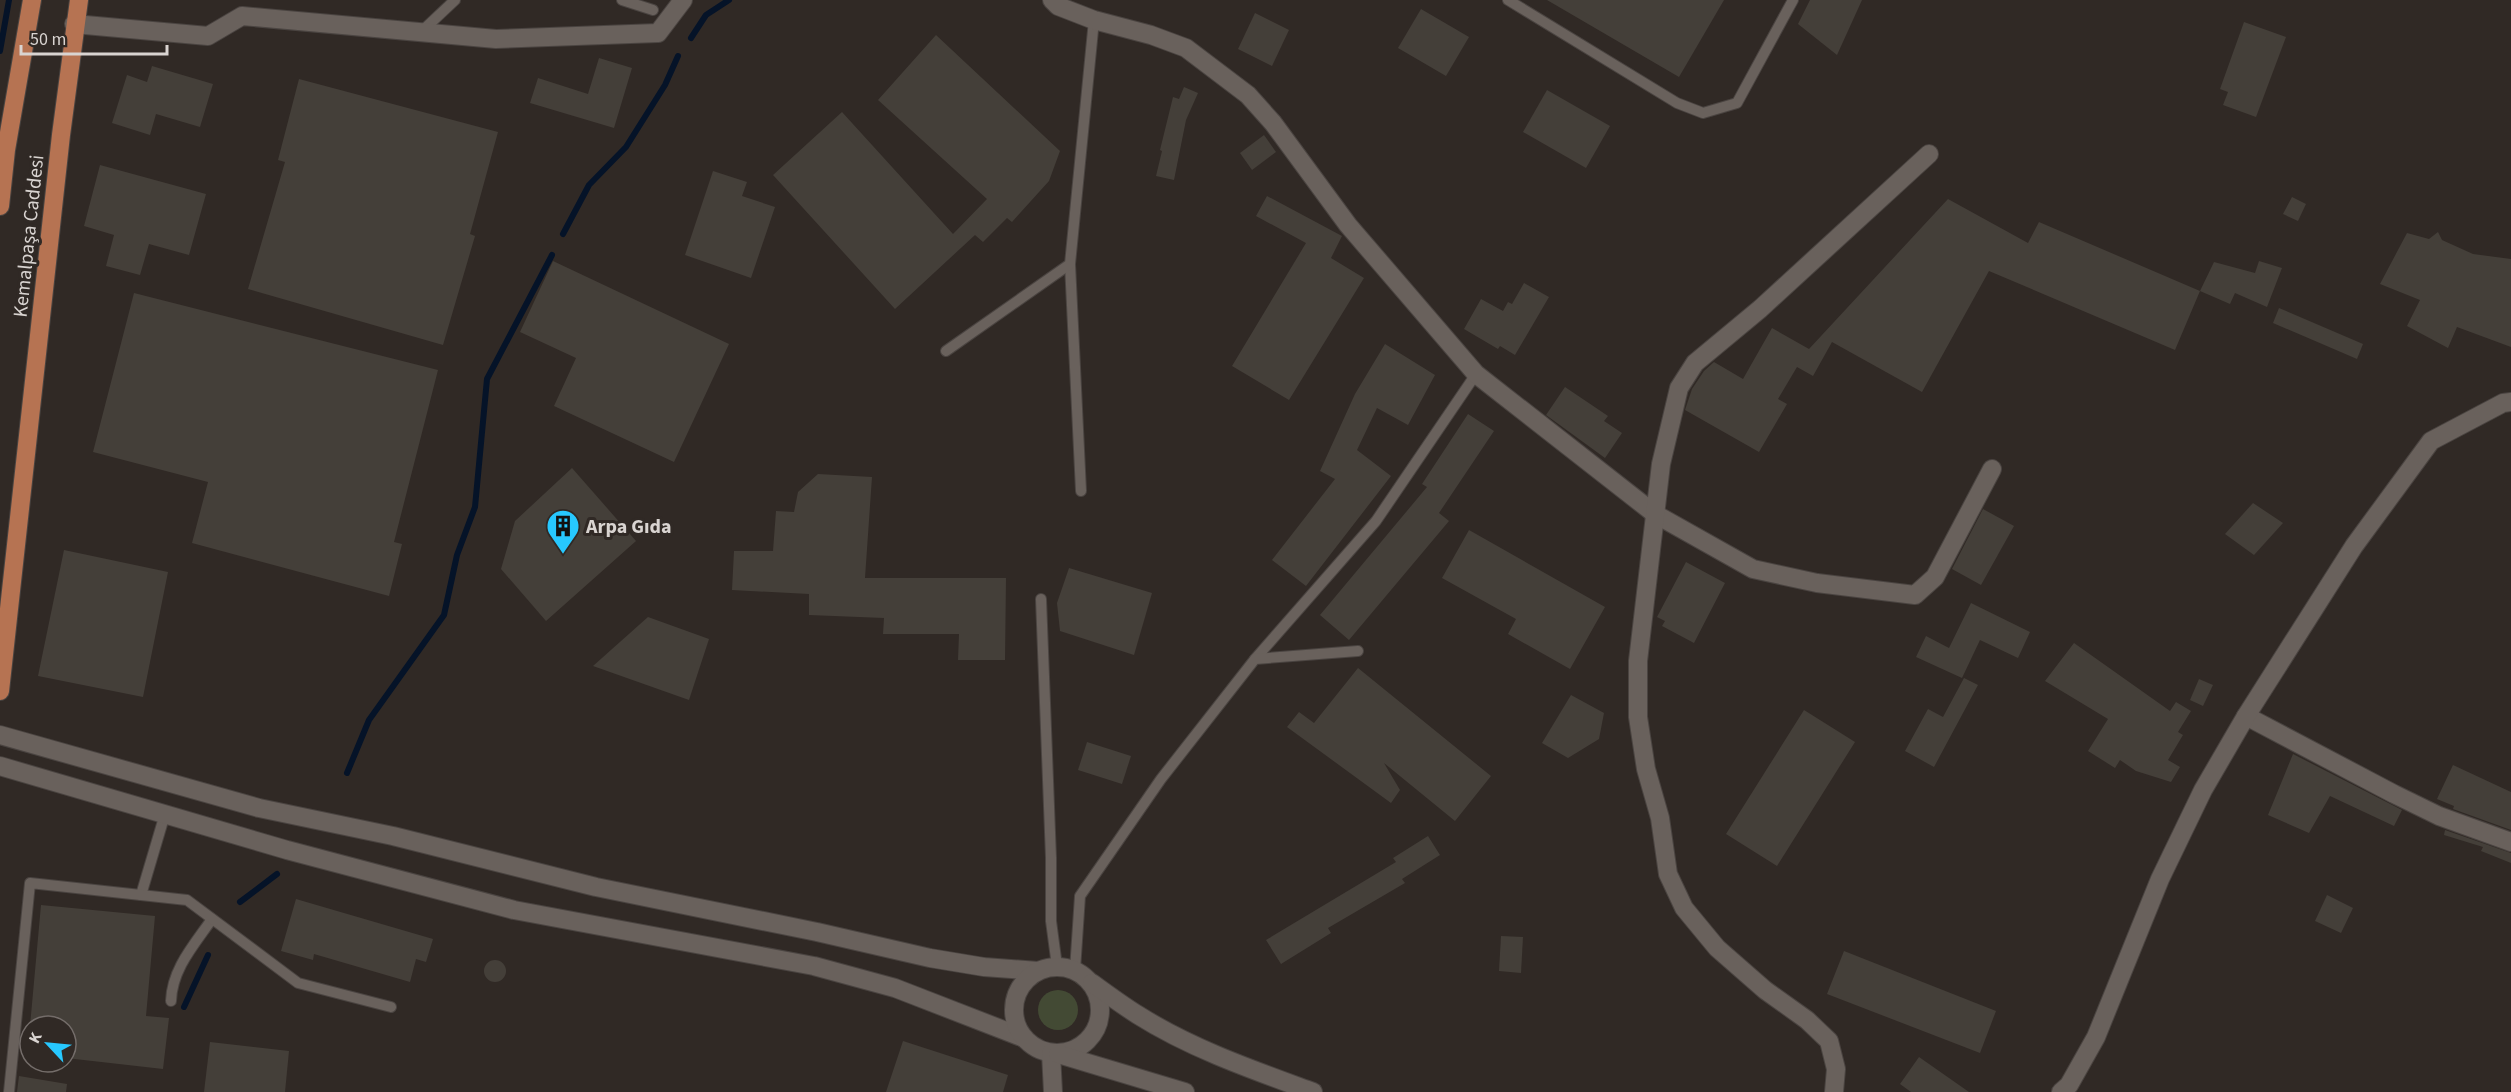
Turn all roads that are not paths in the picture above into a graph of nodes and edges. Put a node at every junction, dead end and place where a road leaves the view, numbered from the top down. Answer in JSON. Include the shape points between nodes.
{"nodes":[{"id":1,"x":32,"y":0,"type":"edge"},
{"id":2,"x":79,"y":0,"type":"edge"},
{"id":3,"x":455,"y":0,"type":"edge"},
{"id":4,"x":622,"y":0,"type":"edge"},
{"id":5,"x":683,"y":0,"type":"edge"},
{"id":6,"x":1052,"y":0,"type":"edge"},
{"id":7,"x":1508,"y":0,"type":"edge"},
{"id":8,"x":1793,"y":0,"type":"edge"},
{"id":9,"x":653,"y":10,"type":"dead end"},
{"id":10,"x":1094,"y":20,"type":"junction"},
{"id":11,"x":74,"y":24,"type":"junction"},
{"id":12,"x":420,"y":32,"type":"junction"},
{"id":13,"x":3,"y":149,"type":"edge"},
{"id":14,"x":1929,"y":154,"type":"dead end"},
{"id":15,"x":0,"y":206,"type":"edge"},
{"id":16,"x":1070,"y":264,"type":"junction"},
{"id":17,"x":946,"y":351,"type":"dead end"},
{"id":18,"x":1476,"y":374,"type":"junction"},
{"id":19,"x":2511,"y":402,"type":"edge"},
{"id":20,"x":1992,"y":469,"type":"dead end"},
{"id":21,"x":1081,"y":490,"type":"dead end"},
{"id":22,"x":1655,"y":514,"type":"junction"},
{"id":23,"x":1041,"y":599,"type":"dead end"},
{"id":24,"x":1358,"y":651,"type":"dead end"},
{"id":25,"x":1255,"y":659,"type":"junction"},
{"id":26,"x":0,"y":691,"type":"edge"},
{"id":27,"x":2246,"y":716,"type":"junction"},
{"id":28,"x":0,"y":735,"type":"edge"},
{"id":29,"x":0,"y":766,"type":"edge"},
{"id":30,"x":165,"y":814,"type":"junction"},
{"id":31,"x":2511,"y":842,"type":"edge"},
{"id":32,"x":141,"y":895,"type":"junction"},
{"id":33,"x":212,"y":919,"type":"junction"},
{"id":34,"x":1057,"y":966,"type":"junction"},
{"id":35,"x":1038,"y":971,"type":"junction"},
{"id":36,"x":1083,"y":976,"type":"junction"},
{"id":37,"x":171,"y":1002,"type":"dead end"},
{"id":38,"x":392,"y":1007,"type":"dead end"},
{"id":39,"x":1024,"y":1038,"type":"junction"},
{"id":40,"x":1055,"y":1053,"type":"junction"},
{"id":41,"x":9,"y":1092,"type":"edge"},
{"id":42,"x":1053,"y":1092,"type":"edge"},
{"id":43,"x":1185,"y":1092,"type":"edge"},
{"id":44,"x":1313,"y":1092,"type":"edge"},
{"id":45,"x":1834,"y":1092,"type":"edge"},
{"id":46,"x":2061,"y":1092,"type":"edge"}],
"edges":[{"from":1,"to":13,"type":"main road","name":"Kemalpaşa Caddesi"},
{"from":2,"to":11,"type":"main road","name":"Kemalpaşa Caddesi"},
{"from":3,"to":12,"type":"lane"},
{"from":4,"to":9,"type":"lane"},
{"from":5,"to":12,"type":"street","via":[[658,33],[496,39]]},
{"from":6,"to":10,"type":"street"},
{"from":7,"to":8,"type":"lane","via":[[1677,103],[1703,113],[1737,103]]},
{"from":10,"to":16,"type":"lane"},
{"from":10,"to":18,"type":"street","via":[[1186,48],[1248,95],[1348,225]]},
{"from":11,"to":12,"type":"street","via":[[208,36],[242,16]]},
{"from":11,"to":26,"type":"main road","name":"Kemalpaşa Caddesi"},
{"from":13,"to":15,"type":"main road","name":"Kemalpaşa Caddesi"},
{"from":14,"to":22,"type":"street","via":[[1761,309],[1695,363],[1679,388],[1670,421]]},
{"from":16,"to":17,"type":"lane"},
{"from":16,"to":21,"type":"lane"},
{"from":18,"to":22,"type":"street"},
{"from":18,"to":25,"type":"lane","via":[[1376,521]]},
{"from":19,"to":27,"type":"street","via":[[2431,441],[2354,546]]},
{"from":20,"to":22,"type":"street","via":[[1935,577],[1915,595],[1817,583],[1753,569]]},
{"from":22,"to":45,"type":"street","via":[[1638,661],[1638,717],[1668,874],[1684,908],[1717,948],[1829,1041],[1836,1069]]},
{"from":23,"to":34,"type":"lane","via":[[1051,921]]},
{"from":24,"to":25,"type":"lane"},
{"from":25,"to":36,"type":"lane","via":[[1161,779],[1080,896]]},
{"from":27,"to":31,"type":"street","via":[[2439,816]]},
{"from":27,"to":46,"type":"street","via":[[2203,790],[2160,879],[2096,1037]]},
{"from":28,"to":35,"type":"street","via":[[259,808],[393,836],[596,888],[930,958]]},
{"from":29,"to":30,"type":"street"},
{"from":30,"to":32,"type":"lane"},
{"from":30,"to":39,"type":"street","via":[[514,910],[814,966],[937,1002]]},
{"from":32,"to":33,"type":"lane","via":[[187,900]]},
{"from":32,"to":41,"type":"lane","via":[[30,883]]},
{"from":33,"to":37,"type":"lane","via":[[178,969]]},
{"from":33,"to":38,"type":"lane","via":[[298,983]]},
{"from":34,"to":35,"type":"street"},
{"from":34,"to":36,"type":"street"},
{"from":35,"to":39,"type":"street","via":[[1023,984],[1014,1001],[1015,1021]]},
{"from":36,"to":40,"type":"street","via":[[1099,1000],[1099,1021],[1084,1044]]},
{"from":36,"to":44,"type":"street","via":[[1138,1016],[1190,1043]]},
{"from":39,"to":40,"type":"street","via":[[1041,1051]]},
{"from":40,"to":42,"type":"street"},
{"from":40,"to":43,"type":"street"}]}
